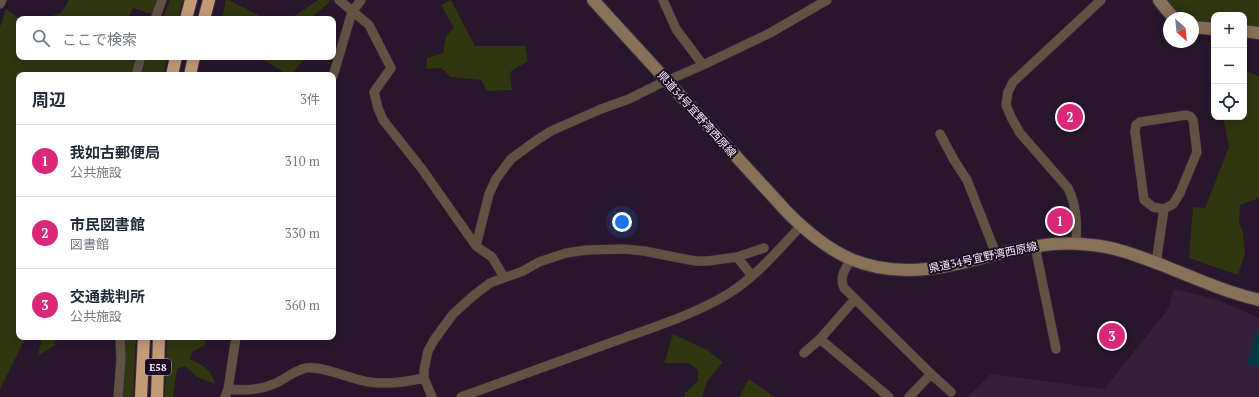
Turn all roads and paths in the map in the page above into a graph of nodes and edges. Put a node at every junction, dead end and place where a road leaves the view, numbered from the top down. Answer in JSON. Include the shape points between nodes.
{"nodes":[{"id":1,"x":2,"y":0,"type":"edge"},
{"id":2,"x":162,"y":0,"type":"edge"},
{"id":3,"x":192,"y":0,"type":"edge"},
{"id":4,"x":209,"y":0,"type":"edge"},
{"id":5,"x":339,"y":0,"type":"edge"},
{"id":6,"x":361,"y":0,"type":"edge"},
{"id":7,"x":593,"y":0,"type":"edge"},
{"id":8,"x":663,"y":0,"type":"edge"},
{"id":9,"x":828,"y":0,"type":"edge"},
{"id":10,"x":1101,"y":0,"type":"edge"},
{"id":11,"x":1159,"y":0,"type":"edge"},
{"id":12,"x":0,"y":4,"type":"edge"},
{"id":13,"x":352,"y":12,"type":"junction"},
{"id":14,"x":1169,"y":12,"type":"edge"},
{"id":15,"x":156,"y":16,"type":"edge"},
{"id":16,"x":187,"y":16,"type":"edge"},
{"id":17,"x":205,"y":16,"type":"edge"},
{"id":18,"x":1199,"y":27,"type":"edge"},
{"id":19,"x":1211,"y":28,"type":"edge"},
{"id":20,"x":1247,"y":31,"type":"edge"},
{"id":21,"x":1259,"y":33,"type":"edge"},
{"id":22,"x":140,"y":60,"type":"edge"},
{"id":23,"x":175,"y":60,"type":"edge"},
{"id":24,"x":193,"y":60,"type":"edge"},
{"id":25,"x":703,"y":65,"type":"junction"},
{"id":26,"x":137,"y":72,"type":"edge"},
{"id":27,"x":173,"y":72,"type":"edge"},
{"id":28,"x":191,"y":72,"type":"edge"},
{"id":29,"x":334,"y":72,"type":"edge"},
{"id":30,"x":666,"y":81,"type":"junction"},
{"id":31,"x":940,"y":134,"type":"dead end"},
{"id":32,"x":1164,"y":209,"type":"junction"},
{"id":33,"x":801,"y":226,"type":"junction"},
{"id":34,"x":1076,"y":243,"type":"junction"},
{"id":35,"x":476,"y":246,"type":"junction"},
{"id":36,"x":1035,"y":246,"type":"junction"},
{"id":37,"x":764,"y":248,"type":"dead end"},
{"id":38,"x":996,"y":254,"type":"junction"},
{"id":39,"x":737,"y":257,"type":"junction"},
{"id":40,"x":851,"y":260,"type":"junction"},
{"id":41,"x":1156,"y":263,"type":"junction"},
{"id":42,"x":752,"y":276,"type":"junction"},
{"id":43,"x":504,"y":277,"type":"junction"},
{"id":44,"x":855,"y":299,"type":"junction"},
{"id":45,"x":1259,"y":300,"type":"edge"},
{"id":46,"x":820,"y":339,"type":"junction"},
{"id":47,"x":120,"y":340,"type":"edge"},
{"id":48,"x":144,"y":340,"type":"edge"},
{"id":49,"x":159,"y":340,"type":"edge"},
{"id":50,"x":236,"y":340,"type":"edge"},
{"id":51,"x":1056,"y":349,"type":"dead end"},
{"id":52,"x":804,"y":353,"type":"dead end"},
{"id":53,"x":931,"y":374,"type":"junction"},
{"id":54,"x":424,"y":378,"type":"junction"},
{"id":55,"x":951,"y":392,"type":"dead end"},
{"id":56,"x":227,"y":393,"type":"edge"},
{"id":57,"x":118,"y":397,"type":"edge"},
{"id":58,"x":141,"y":397,"type":"edge"},
{"id":59,"x":157,"y":397,"type":"edge"},
{"id":60,"x":432,"y":397,"type":"edge"},
{"id":61,"x":461,"y":397,"type":"edge"},
{"id":62,"x":889,"y":397,"type":"edge"},
{"id":63,"x":909,"y":397,"type":"edge"}],
"edges":[{"from":1,"to":12,"type":"street"},
{"from":2,"to":15,"type":"street"},
{"from":3,"to":16,"type":"highway"},
{"from":4,"to":17,"type":"highway"},
{"from":5,"to":13,"type":"street"},
{"from":6,"to":13,"type":"street"},
{"from":7,"to":30,"type":"main road","name":"県道34号宜野湾西原線"},
{"from":8,"to":25,"type":"street","via":[[676,29]]},
{"from":9,"to":25,"type":"street","via":[[770,33]]},
{"from":10,"to":34,"type":"street","via":[[1014,82],[1008,92],[1006,105],[1020,132],[1068,188],[1076,209]]},
{"from":11,"to":14,"type":"main road"},
{"from":13,"to":29,"type":"street"},
{"from":13,"to":35,"type":"street","via":[[369,25],[391,68],[374,92],[383,120],[422,169]]},
{"from":18,"to":19,"type":"main road"},
{"from":20,"to":21,"type":"main road"},
{"from":22,"to":26,"type":"street"},
{"from":23,"to":27,"type":"highway"},
{"from":24,"to":28,"type":"highway"},
{"from":25,"to":30,"type":"street"},
{"from":30,"to":33,"type":"main road","name":"県道34号宜野湾西原線"},
{"from":30,"to":35,"type":"street","via":[[552,131],[511,158],[489,194]]},
{"from":31,"to":38,"type":"street","via":[[967,180]]},
{"from":32,"to":32,"type":"street","via":[[1153,207],[1144,200],[1136,126],[1140,122],[1190,116],[1193,120],[1197,152],[1180,193],[1173,204]]},
{"from":32,"to":41,"type":"street"},
{"from":33,"to":40,"type":"main road","name":"県道34号宜野湾西原線","via":[[828,247]]},
{"from":33,"to":42,"type":"street"},
{"from":34,"to":36,"type":"main road","name":"県道34号宜野湾西原線"},
{"from":34,"to":41,"type":"main road","name":"県道34号宜野湾西原線","via":[[1112,248]]},
{"from":35,"to":43,"type":"street","via":[[492,257]]},
{"from":36,"to":38,"type":"main road","name":"県道34号宜野湾西原線"},
{"from":36,"to":51,"type":"street"},
{"from":37,"to":39,"type":"street"},
{"from":38,"to":40,"type":"main road","name":"県道34号宜野湾西原線","via":[[944,267],[909,270],[889,269]]},
{"from":39,"to":42,"type":"street"},
{"from":39,"to":43,"type":"street","via":[[695,260],[624,249],[587,250],[566,253]]},
{"from":40,"to":44,"type":"street","via":[[843,272],[841,282]]},
{"from":41,"to":45,"type":"main road","name":"県道34号宜野湾西原線"},
{"from":42,"to":61,"type":"street","via":[[728,294],[699,310]]},
{"from":43,"to":54,"type":"street","via":[[490,283],[453,314],[428,350]]},
{"from":44,"to":46,"type":"street"},
{"from":44,"to":53,"type":"street"},
{"from":46,"to":52,"type":"street"},
{"from":46,"to":62,"type":"street"},
{"from":47,"to":57,"type":"street"},
{"from":48,"to":58,"type":"highway","number":"E58"},
{"from":49,"to":59,"type":"highway","number":"E58"},
{"from":50,"to":56,"type":"street"},
{"from":53,"to":55,"type":"street"},
{"from":53,"to":63,"type":"street"},
{"from":54,"to":56,"type":"street","via":[[386,384],[308,368],[261,389]]},
{"from":54,"to":60,"type":"street"}]}
